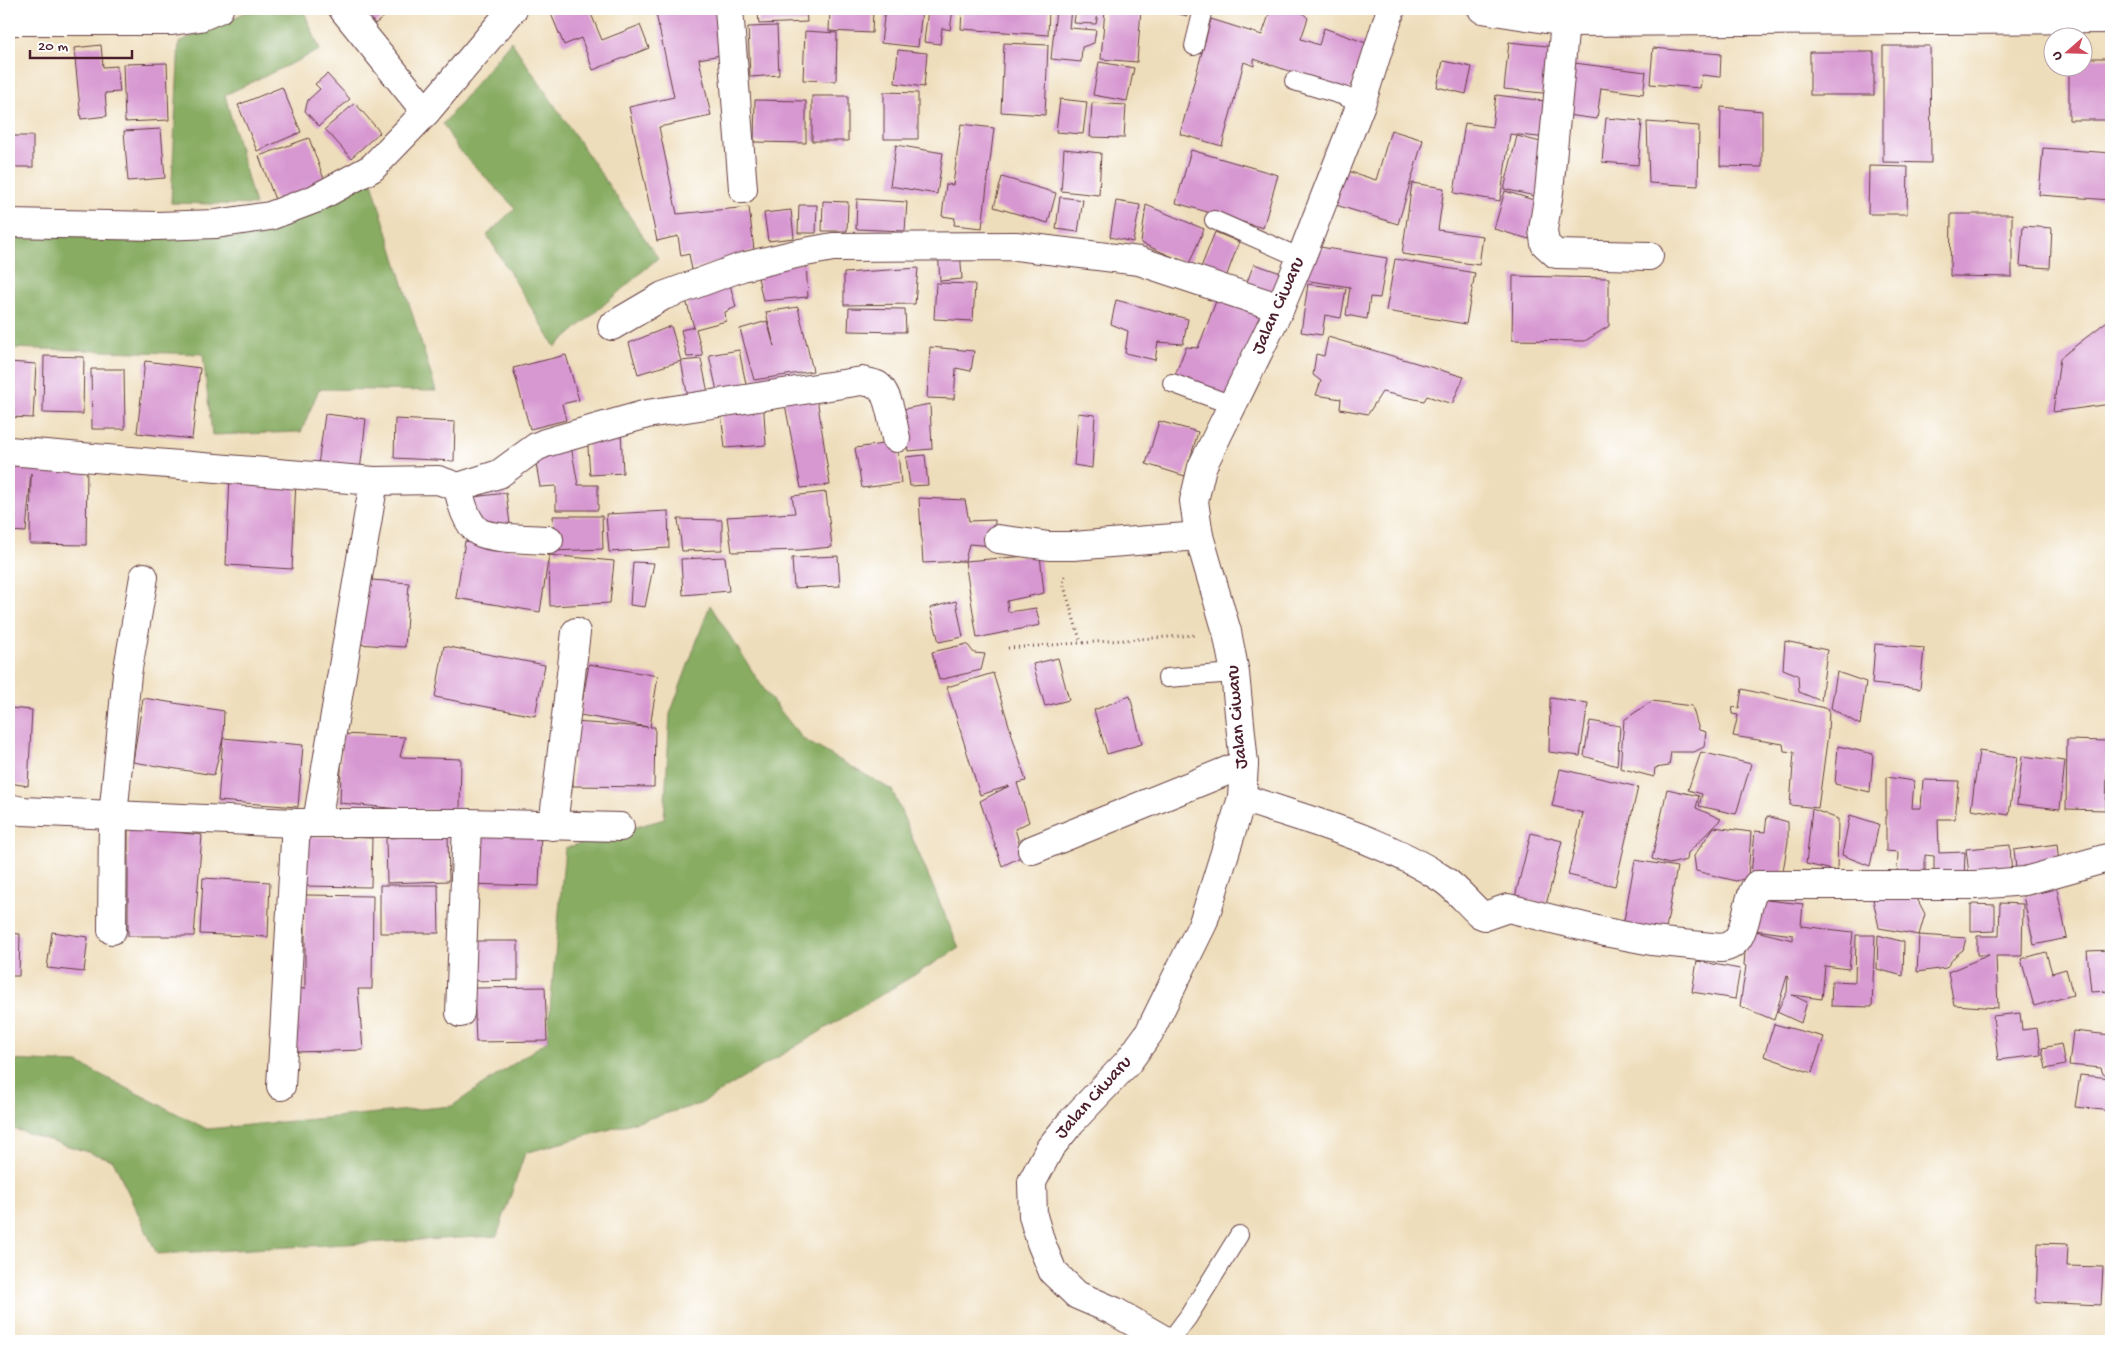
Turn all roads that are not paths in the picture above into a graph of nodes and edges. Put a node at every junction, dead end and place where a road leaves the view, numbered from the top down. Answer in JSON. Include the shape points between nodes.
{"nodes":[{"id":1,"x":219,"y":9,"type":"edge"},
{"id":2,"x":343,"y":9,"type":"edge"},
{"id":3,"x":512,"y":9,"type":"edge"},
{"id":4,"x":729,"y":9,"type":"edge"},
{"id":5,"x":1203,"y":9,"type":"edge"},
{"id":6,"x":1391,"y":9,"type":"edge"},
{"id":7,"x":1482,"y":9,"type":"edge"},
{"id":8,"x":2024,"y":14,"type":"edge"},
{"id":9,"x":2111,"y":19,"type":"edge"},
{"id":10,"x":9,"y":21,"type":"edge"},
{"id":11,"x":1564,"y":22,"type":"junction"},
{"id":12,"x":1194,"y":46,"type":"dead end"},
{"id":13,"x":1294,"y":81,"type":"dead end"},
{"id":14,"x":1361,"y":104,"type":"junction"},
{"id":15,"x":426,"y":112,"type":"junction"},
{"id":16,"x":743,"y":189,"type":"dead end"},
{"id":17,"x":1214,"y":220,"type":"dead end"},
{"id":18,"x":9,"y":223,"type":"edge"},
{"id":19,"x":1649,"y":256,"type":"dead end"},
{"id":20,"x":1301,"y":258,"type":"junction"},
{"id":21,"x":1280,"y":308,"type":"junction"},
{"id":22,"x":612,"y":326,"type":"dead end"},
{"id":23,"x":1172,"y":382,"type":"dead end"},
{"id":24,"x":1232,"y":405,"type":"junction"},
{"id":25,"x":896,"y":438,"type":"dead end"},
{"id":26,"x":9,"y":451,"type":"edge"},
{"id":27,"x":374,"y":481,"type":"junction"},
{"id":28,"x":458,"y":487,"type":"junction"},
{"id":29,"x":1199,"y":536,"type":"junction"},
{"id":30,"x":998,"y":539,"type":"dead end"},
{"id":31,"x":549,"y":540,"type":"dead end"},
{"id":32,"x":144,"y":576,"type":"dead end"},
{"id":33,"x":576,"y":632,"type":"dead end"},
{"id":34,"x":1235,"y":673,"type":"junction"},
{"id":35,"x":1167,"y":678,"type":"dead end"},
{"id":36,"x":1244,"y":764,"type":"junction"},
{"id":37,"x":1242,"y":798,"type":"junction"},
{"id":38,"x":9,"y":808,"type":"edge"},
{"id":39,"x":113,"y":816,"type":"junction"},
{"id":40,"x":307,"y":823,"type":"junction"},
{"id":41,"x":467,"y":823,"type":"junction"},
{"id":42,"x":553,"y":826,"type":"junction"},
{"id":43,"x":620,"y":827,"type":"dead end"},
{"id":44,"x":1032,"y":850,"type":"dead end"},
{"id":45,"x":2111,"y":857,"type":"edge"},
{"id":46,"x":112,"y":930,"type":"dead end"},
{"id":47,"x":460,"y":1014,"type":"dead end"},
{"id":48,"x":281,"y":1086,"type":"dead end"},
{"id":49,"x":1239,"y":1235,"type":"dead end"},
{"id":50,"x":1168,"y":1341,"type":"edge"}],
"edges":[{"from":1,"to":10,"type":"street","via":[[200,18],[172,21]]},
{"from":2,"to":15,"type":"street"},
{"from":3,"to":15,"type":"street"},
{"from":4,"to":16,"type":"street"},
{"from":5,"to":12,"type":"lane"},
{"from":6,"to":14,"type":"street","name":"Jalan Ciwaru"},
{"from":7,"to":11,"type":"street"},
{"from":8,"to":9,"type":"street"},
{"from":8,"to":11,"type":"street"},
{"from":11,"to":19,"type":"street","via":[[1543,230],[1545,244],[1556,254]]},
{"from":13,"to":14,"type":"lane"},
{"from":14,"to":20,"type":"street","name":"Jalan Ciwaru"},
{"from":15,"to":18,"type":"street","via":[[372,168],[315,199],[270,216],[177,226]]},
{"from":17,"to":20,"type":"lane"},
{"from":20,"to":21,"type":"street","name":"Jalan Ciwaru"},
{"from":21,"to":22,"type":"street","via":[[1139,262],[1016,246],[833,247],[742,267],[663,296]]},
{"from":21,"to":24,"type":"street","name":"Jalan Ciwaru"},
{"from":23,"to":24,"type":"lane"},
{"from":24,"to":29,"type":"street","name":"Jalan Ciwaru","via":[[1202,466],[1194,501]]},
{"from":25,"to":28,"type":"street","via":[[882,390],[877,385],[862,381],[647,414],[545,443],[499,474]]},
{"from":26,"to":27,"type":"street"},
{"from":27,"to":28,"type":"street","via":[[438,480]]},
{"from":27,"to":40,"type":"street"},
{"from":28,"to":31,"type":"street","via":[[470,523],[480,533]]},
{"from":29,"to":30,"type":"street","via":[[1073,546]]},
{"from":29,"to":34,"type":"street","name":"Jalan Ciwaru"},
{"from":32,"to":39,"type":"street","via":[[127,674]]},
{"from":33,"to":42,"type":"street"},
{"from":34,"to":35,"type":"lane"},
{"from":34,"to":36,"type":"street","name":"Jalan Ciwaru"},
{"from":36,"to":37,"type":"street","name":"Jalan Ciwaru"},
{"from":36,"to":44,"type":"street"},
{"from":37,"to":45,"type":"street","via":[[1378,845],[1411,861],[1446,881],[1485,916],[1508,908],[1652,941],[1721,948],[1733,944],[1744,927],[1751,894],[1757,885],[1976,885],[2025,880]]},
{"from":37,"to":50,"type":"street","name":"Jalan Ciwaru","via":[[1203,923],[1150,1033],[1050,1148],[1032,1182],[1033,1216],[1054,1272],[1077,1295]]},
{"from":38,"to":39,"type":"street"},
{"from":39,"to":40,"type":"street"},
{"from":39,"to":46,"type":"street"},
{"from":40,"to":41,"type":"street"},
{"from":40,"to":48,"type":"street"},
{"from":41,"to":42,"type":"street"},
{"from":41,"to":47,"type":"street"},
{"from":42,"to":43,"type":"street"},
{"from":49,"to":50,"type":"lane","via":[[1188,1317]]}]}
